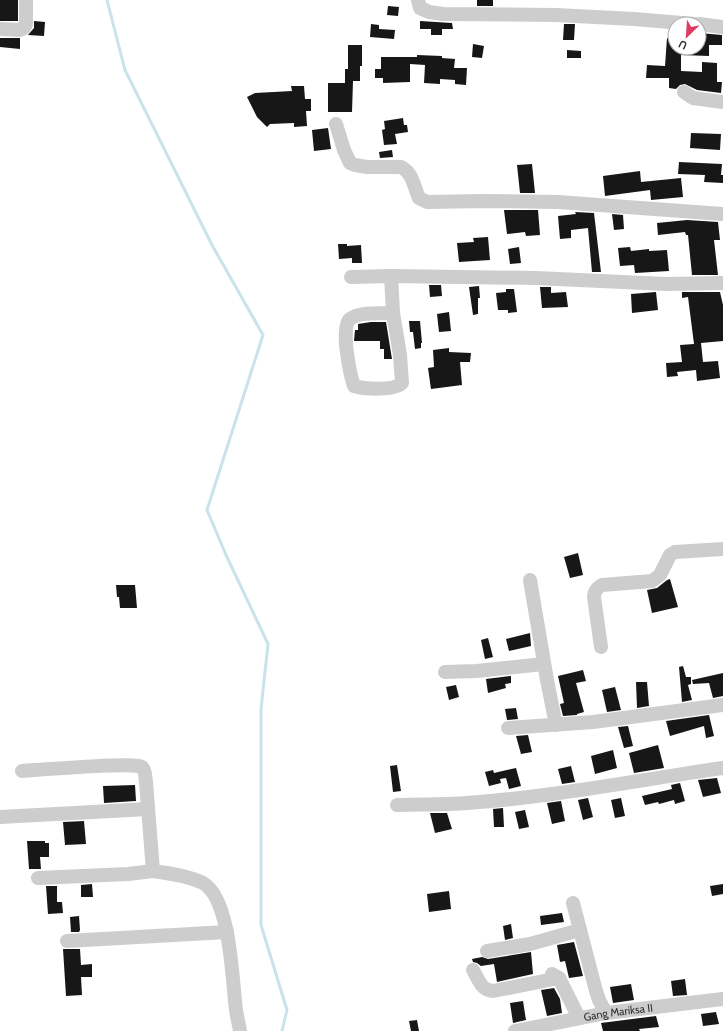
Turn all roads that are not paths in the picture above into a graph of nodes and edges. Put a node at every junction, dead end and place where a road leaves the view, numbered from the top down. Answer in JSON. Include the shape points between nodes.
{"nodes":[{"id":1,"x":26,"y":0,"type":"edge"},
{"id":2,"x":418,"y":0,"type":"edge"},
{"id":3,"x":667,"y":22,"type":"edge"},
{"id":4,"x":707,"y":25,"type":"edge"},
{"id":5,"x":723,"y":27,"type":"edge"},
{"id":6,"x":0,"y":29,"type":"edge"},
{"id":7,"x":684,"y":92,"type":"dead end"},
{"id":8,"x":723,"y":102,"type":"edge"},
{"id":9,"x":336,"y":124,"type":"dead end"},
{"id":10,"x":723,"y":214,"type":"edge"},
{"id":11,"x":391,"y":276,"type":"junction"},
{"id":12,"x":351,"y":277,"type":"dead end"},
{"id":13,"x":723,"y":283,"type":"edge"},
{"id":14,"x":393,"y":313,"type":"junction"},
{"id":15,"x":723,"y":549,"type":"edge"},
{"id":16,"x":530,"y":580,"type":"dead end"},
{"id":17,"x":601,"y":647,"type":"dead end"},
{"id":18,"x":544,"y":664,"type":"junction"},
{"id":19,"x":445,"y":672,"type":"dead end"},
{"id":20,"x":723,"y":705,"type":"edge"},
{"id":21,"x":556,"y":725,"type":"junction"},
{"id":22,"x":508,"y":728,"type":"dead end"},
{"id":23,"x":723,"y":768,"type":"edge"},
{"id":24,"x":22,"y":771,"type":"dead end"},
{"id":25,"x":397,"y":804,"type":"dead end"},
{"id":26,"x":148,"y":809,"type":"junction"},
{"id":27,"x":0,"y":817,"type":"edge"},
{"id":28,"x":152,"y":871,"type":"junction"},
{"id":29,"x":38,"y":878,"type":"dead end"},
{"id":30,"x":573,"y":903,"type":"dead end"},
{"id":31,"x":580,"y":930,"type":"junction"},
{"id":32,"x":227,"y":932,"type":"junction"},
{"id":33,"x":67,"y":941,"type":"dead end"},
{"id":34,"x":487,"y":952,"type":"dead end"},
{"id":35,"x":473,"y":970,"type":"dead end"},
{"id":36,"x":723,"y":999,"type":"edge"},
{"id":37,"x":606,"y":1013,"type":"junction"},
{"id":38,"x":579,"y":1018,"type":"junction"},
{"id":39,"x":240,"y":1031,"type":"edge"},
{"id":40,"x":515,"y":1031,"type":"edge"}],
"edges":[{"from":1,"to":6,"type":"street","via":[[24,28]]},
{"from":2,"to":3,"type":"street","via":[[420,8],[443,14],[571,16]]},
{"from":4,"to":5,"type":"street"},
{"from":7,"to":8,"type":"street","via":[[699,100]]},
{"from":9,"to":10,"type":"street","via":[[350,163],[367,167],[406,169],[411,175],[419,198],[427,202],[558,202]]},
{"from":11,"to":12,"type":"street"},
{"from":11,"to":13,"type":"street","via":[[544,278],[666,284]]},
{"from":11,"to":14,"type":"street"},
{"from":14,"to":14,"type":"street","via":[[402,383],[393,388],[354,386],[346,343],[345,328],[348,321],[358,315]]},
{"from":15,"to":17,"type":"street","via":[[674,552],[660,575],[652,581],[602,585],[595,590]]},
{"from":16,"to":18,"type":"street"},
{"from":18,"to":19,"type":"street"},
{"from":18,"to":21,"type":"street"},
{"from":20,"to":21,"type":"street"},
{"from":21,"to":22,"type":"street"},
{"from":23,"to":25,"type":"street","via":[[570,792],[442,805]]},
{"from":24,"to":26,"type":"street","via":[[139,766],[145,773]]},
{"from":26,"to":27,"type":"street"},
{"from":26,"to":28,"type":"street"},
{"from":28,"to":29,"type":"street"},
{"from":28,"to":32,"type":"street","via":[[176,875],[207,886],[220,909]]},
{"from":30,"to":31,"type":"street"},
{"from":31,"to":34,"type":"street","via":[[530,944]]},
{"from":31,"to":37,"type":"street","via":[[599,1000]]},
{"from":32,"to":33,"type":"street"},
{"from":32,"to":39,"type":"street"},
{"from":35,"to":38,"type":"street","via":[[483,988],[493,992],[554,975]]},
{"from":36,"to":37,"type":"street","name":"Gang Mariksa II"},
{"from":37,"to":38,"type":"street","name":"Gang Mariksa II"},
{"from":38,"to":40,"type":"street","name":"Gang Mariksa II"}]}
